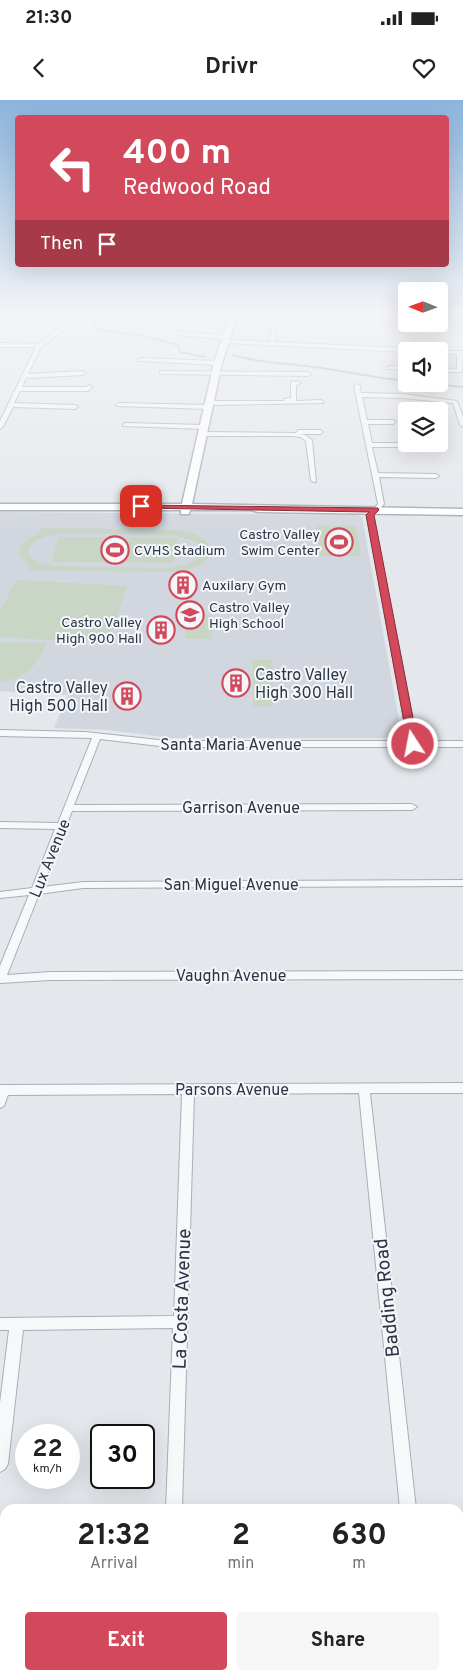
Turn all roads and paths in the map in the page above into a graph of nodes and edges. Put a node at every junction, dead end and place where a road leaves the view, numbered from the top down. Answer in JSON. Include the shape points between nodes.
{"nodes":[{"id":1,"x":357,"y":386,"type":"dead end"},
{"id":2,"x":89,"y":387,"type":"dead end"},
{"id":3,"x":212,"y":387,"type":"edge"},
{"id":4,"x":293,"y":387,"type":"edge"},
{"id":5,"x":19,"y":389,"type":"joint"},
{"id":6,"x":360,"y":395,"type":"junction"},
{"id":7,"x":322,"y":402,"type":"dead end"},
{"id":8,"x":209,"y":403,"type":"junction"},
{"id":9,"x":11,"y":405,"type":"junction"},
{"id":10,"x":119,"y":405,"type":"dead end"},
{"id":11,"x":75,"y":407,"type":"dead end"},
{"id":12,"x":365,"y":422,"type":"junction"},
{"id":13,"x":394,"y":422,"type":"dead end"},
{"id":14,"x":125,"y":425,"type":"dead end"},
{"id":15,"x":463,"y":425,"type":"edge"},
{"id":16,"x":0,"y":427,"type":"edge"},
{"id":17,"x":203,"y":431,"type":"junction"},
{"id":18,"x":320,"y":432,"type":"dead end"},
{"id":19,"x":369,"y":445,"type":"junction"},
{"id":20,"x":398,"y":445,"type":"edge"},
{"id":21,"x":376,"y":475,"type":"junction"},
{"id":22,"x":436,"y":476,"type":"dead end"},
{"id":23,"x":314,"y":481,"type":"dead end"},
{"id":24,"x":0,"y":507,"type":"edge"},
{"id":25,"x":463,"y":508,"type":"edge"},
{"id":26,"x":186,"y":509,"type":"junction"},
{"id":27,"x":375,"y":510,"type":"junction"},
{"id":28,"x":420,"y":510,"type":"junction"},
{"id":29,"x":463,"y":512,"type":"edge"},
{"id":30,"x":0,"y":732,"type":"edge"},
{"id":31,"x":97,"y":737,"type":"junction"},
{"id":32,"x":413,"y":744,"type":"junction"},
{"id":33,"x":463,"y":744,"type":"edge"},
{"id":34,"x":412,"y":807,"type":"dead end"},
{"id":35,"x":70,"y":808,"type":"junction"},
{"id":36,"x":0,"y":825,"type":"edge"},
{"id":37,"x":62,"y":826,"type":"junction"},
{"id":38,"x":463,"y":883,"type":"edge"},
{"id":39,"x":36,"y":891,"type":"junction"},
{"id":40,"x":0,"y":895,"type":"edge"},
{"id":41,"x":463,"y":975,"type":"edge"},
{"id":42,"x":0,"y":979,"type":"edge"},
{"id":43,"x":364,"y":1088,"type":"junction"},
{"id":44,"x":463,"y":1088,"type":"edge"},
{"id":45,"x":2,"y":1090,"type":"edge"},
{"id":46,"x":188,"y":1090,"type":"junction"},
{"id":47,"x":0,"y":1103,"type":"edge"},
{"id":48,"x":180,"y":1322,"type":"junction"},
{"id":49,"x":17,"y":1323,"type":"junction"},
{"id":50,"x":0,"y":1324,"type":"edge"},
{"id":51,"x":0,"y":1464,"type":"edge"},
{"id":52,"x":174,"y":1504,"type":"edge"},
{"id":53,"x":407,"y":1504,"type":"edge"}],
"edges":[{"from":1,"to":6,"type":"street"},
{"from":2,"to":5,"type":"street"},
{"from":3,"to":8,"type":"street"},
{"from":4,"to":8,"type":"street","via":[[294,400]]},
{"from":5,"to":9,"type":"street"},
{"from":6,"to":12,"type":"street"},
{"from":6,"to":15,"type":"street","via":[[455,402]]},
{"from":7,"to":8,"type":"street"},
{"from":8,"to":10,"type":"street"},
{"from":8,"to":17,"type":"street"},
{"from":9,"to":11,"type":"street"},
{"from":9,"to":16,"type":"street"},
{"from":12,"to":13,"type":"street"},
{"from":12,"to":19,"type":"street"},
{"from":14,"to":17,"type":"street"},
{"from":17,"to":18,"type":"street"},
{"from":17,"to":23,"type":"street","via":[[303,436],[309,440]]},
{"from":17,"to":26,"type":"street"},
{"from":19,"to":20,"type":"street"},
{"from":19,"to":21,"type":"street"},
{"from":21,"to":22,"type":"street"},
{"from":21,"to":27,"type":"street","via":[[380,504]]},
{"from":24,"to":26,"type":"street","via":[[104,508],[113,511]]},
{"from":25,"to":28,"type":"street"},
{"from":26,"to":27,"type":"street","via":[[251,512],[258,509]]},
{"from":27,"to":28,"type":"street"},
{"from":27,"to":32,"type":"street","via":[[370,515]]},
{"from":28,"to":29,"type":"street"},
{"from":30,"to":31,"type":"street","name":"Santa Maria Avenue"},
{"from":31,"to":32,"type":"street","name":"Santa Maria Avenue","via":[[168,744]]},
{"from":31,"to":35,"type":"street","name":"Lux Avenue"},
{"from":32,"to":33,"type":"street","name":"Santa Maria Avenue"},
{"from":34,"to":35,"type":"street","name":"Garrison Avenue"},
{"from":35,"to":37,"type":"street","name":"Lux Avenue"},
{"from":36,"to":37,"type":"street"},
{"from":37,"to":39,"type":"street","name":"Lux Avenue"},
{"from":38,"to":39,"type":"street","name":"San Miguel Avenue","via":[[83,885]]},
{"from":39,"to":40,"type":"street","name":"San Miguel Avenue"},
{"from":39,"to":42,"type":"street","name":"Lux Avenue"},
{"from":41,"to":42,"type":"street","name":"Vaughn Avenue","via":[[50,976]]},
{"from":43,"to":44,"type":"street","name":"Parsons Avenue"},
{"from":43,"to":46,"type":"street","name":"Parsons Avenue"},
{"from":43,"to":53,"type":"street","name":"Badding Road"},
{"from":45,"to":46,"type":"street","name":"Parsons Avenue"},
{"from":45,"to":47,"type":"street"},
{"from":46,"to":48,"type":"street","name":"La Costa Avenue"},
{"from":48,"to":49,"type":"street"},
{"from":48,"to":52,"type":"street","name":"La Costa Avenue"},
{"from":49,"to":50,"type":"street"},
{"from":49,"to":51,"type":"street"}]}
